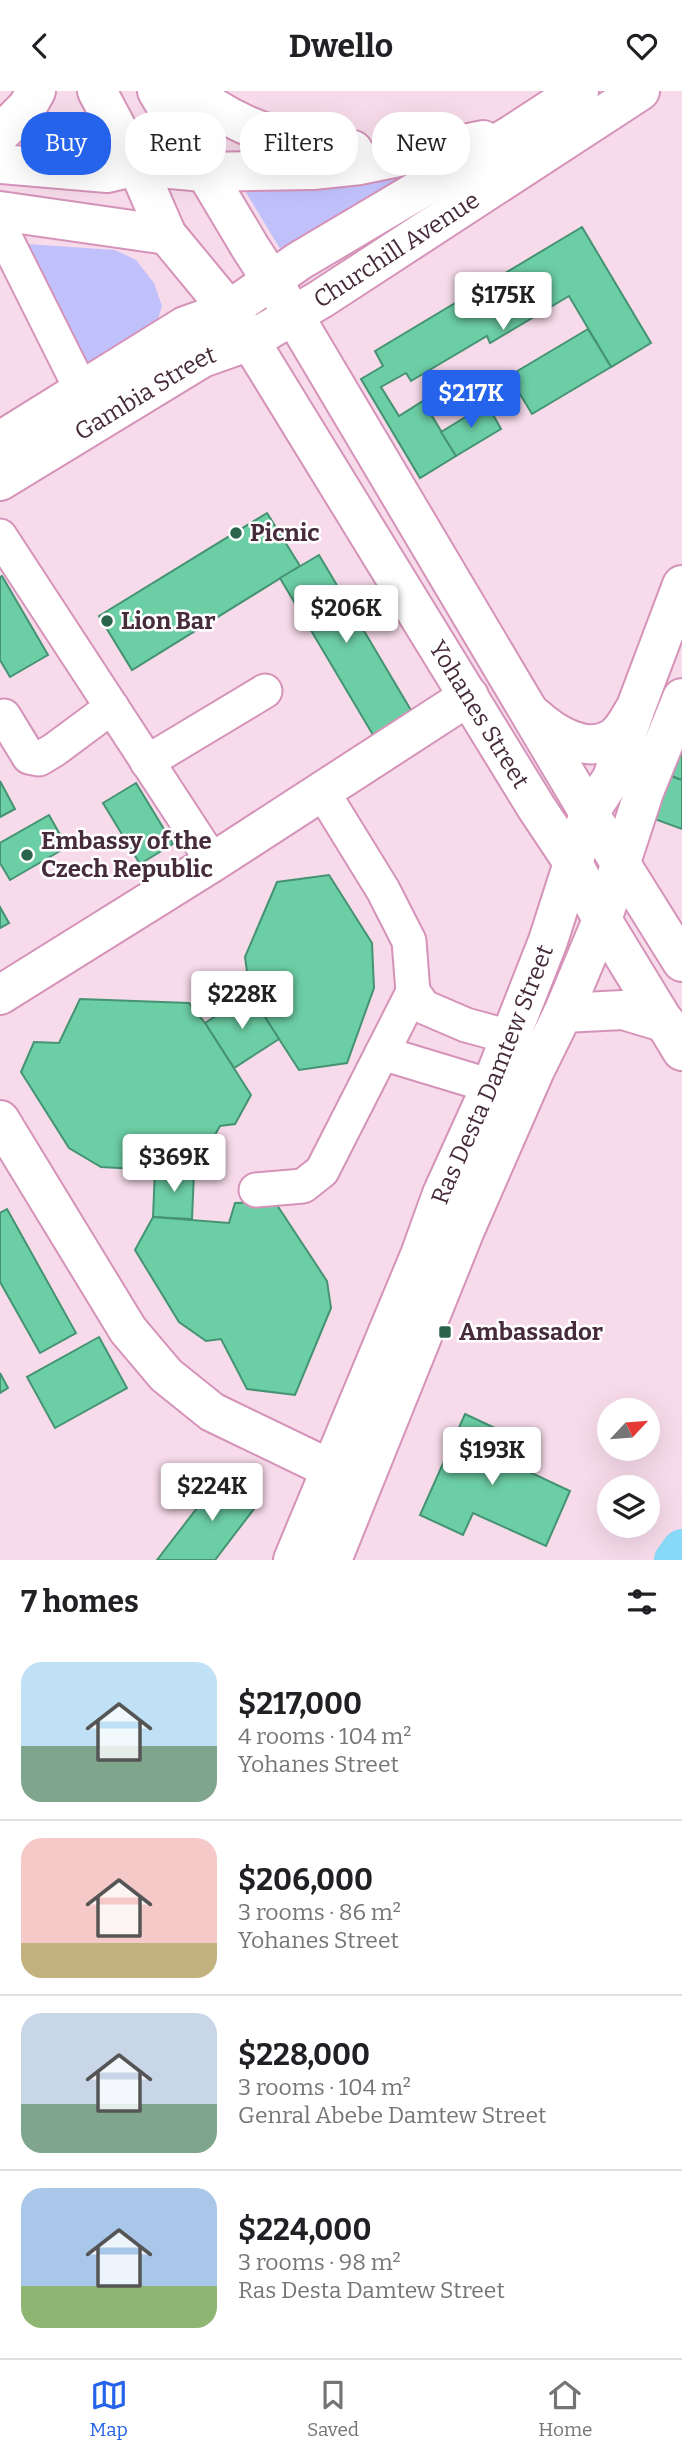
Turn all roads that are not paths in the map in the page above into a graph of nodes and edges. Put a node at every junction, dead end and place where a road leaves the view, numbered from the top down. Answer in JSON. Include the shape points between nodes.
{"nodes":[{"id":1,"x":36,"y":91,"type":"edge"},
{"id":2,"x":97,"y":91,"type":"edge"},
{"id":3,"x":157,"y":91,"type":"edge"},
{"id":4,"x":191,"y":91,"type":"edge"},
{"id":5,"x":640,"y":91,"type":"edge"},
{"id":6,"x":572,"y":93,"type":"edge"},
{"id":7,"x":169,"y":112,"type":"edge"},
{"id":8,"x":0,"y":134,"type":"edge"},
{"id":9,"x":513,"y":134,"type":"junction"},
{"id":10,"x":470,"y":143,"type":"edge"},
{"id":11,"x":125,"y":144,"type":"edge"},
{"id":12,"x":372,"y":152,"type":"edge"},
{"id":13,"x":372,"y":161,"type":"edge"},
{"id":14,"x":0,"y":164,"type":"edge"},
{"id":15,"x":125,"y":169,"type":"edge"},
{"id":16,"x":226,"y":171,"type":"edge"},
{"id":17,"x":141,"y":175,"type":"edge"},
{"id":18,"x":206,"y":175,"type":"edge"},
{"id":19,"x":0,"y":211,"type":"edge"},
{"id":20,"x":0,"y":227,"type":"edge"},
{"id":21,"x":167,"y":235,"type":"junction"},
{"id":22,"x":272,"y":282,"type":"junction"},
{"id":23,"x":293,"y":314,"type":"junction"},
{"id":24,"x":239,"y":325,"type":"junction"},
{"id":25,"x":81,"y":389,"type":"junction"},
{"id":26,"x":0,"y":441,"type":"edge"},
{"id":27,"x":0,"y":481,"type":"edge"},
{"id":28,"x":0,"y":536,"type":"edge"},
{"id":29,"x":682,"y":585,"type":"edge"},
{"id":30,"x":265,"y":691,"type":"dead end"},
{"id":31,"x":469,"y":696,"type":"junction"},
{"id":32,"x":682,"y":698,"type":"edge"},
{"id":33,"x":112,"y":707,"type":"junction"},
{"id":34,"x":636,"y":707,"type":"junction"},
{"id":35,"x":529,"y":711,"type":"junction"},
{"id":36,"x":4,"y":716,"type":"dead end"},
{"id":37,"x":147,"y":762,"type":"junction"},
{"id":38,"x":322,"y":791,"type":"junction"},
{"id":39,"x":589,"y":813,"type":"junction"},
{"id":40,"x":572,"y":861,"type":"junction"},
{"id":41,"x":213,"y":862,"type":"junction"},
{"id":42,"x":622,"y":864,"type":"junction"},
{"id":43,"x":602,"y":920,"type":"junction"},
{"id":44,"x":682,"y":962,"type":"edge"},
{"id":45,"x":413,"y":992,"type":"junction"},
{"id":46,"x":0,"y":995,"type":"edge"},
{"id":47,"x":563,"y":1013,"type":"junction"},
{"id":48,"x":510,"y":1037,"type":"junction"},
{"id":49,"x":674,"y":1037,"type":"edge"},
{"id":50,"x":382,"y":1053,"type":"junction"},
{"id":51,"x":491,"y":1086,"type":"junction"},
{"id":52,"x":0,"y":1120,"type":"edge"},
{"id":53,"x":256,"y":1190,"type":"dead end"},
{"id":54,"x":347,"y":1477,"type":"junction"},
{"id":55,"x":293,"y":1560,"type":"edge"},
{"id":56,"x":332,"y":1560,"type":"edge"}],
"edges":[{"from":1,"to":8,"type":"main road"},
{"from":2,"to":11,"type":"main road","name":"Yohanes Street"},
{"from":3,"to":7,"type":"main road","name":"Yohanes Street"},
{"from":4,"to":12,"type":"main road","via":[[237,122],[282,140]]},
{"from":5,"to":23,"type":"main road","name":"Churchill Avenue"},
{"from":6,"to":9,"type":"main road","name":"Churchill Avenue"},
{"from":9,"to":10,"type":"main road"},
{"from":9,"to":22,"type":"main road","name":"Churchill Avenue","via":[[299,261]]},
{"from":13,"to":16,"type":"main road","via":[[313,170]]},
{"from":14,"to":15,"type":"main road","via":[[107,173]]},
{"from":17,"to":21,"type":"main road","name":"Yohanes Street"},
{"from":18,"to":22,"type":"main road","name":"Yohanes Street"},
{"from":19,"to":21,"type":"main road"},
{"from":20,"to":25,"type":"street"},
{"from":21,"to":24,"type":"main road","name":"Yohanes Street"},
{"from":22,"to":23,"type":"main road","name":"Yohanes Street"},
{"from":22,"to":24,"type":"main road","name":"Gambia Street"},
{"from":23,"to":24,"type":"main road","name":"Gambia Street"},
{"from":23,"to":35,"type":"main road","name":"Yohanes Street"},
{"from":24,"to":25,"type":"main road","name":"Gambia Street","via":[[185,326]]},
{"from":24,"to":27,"type":"main road","name":"Gambia Street","via":[[202,358]]},
{"from":24,"to":31,"type":"main road","name":"Yohanes Street"},
{"from":25,"to":26,"type":"main road","name":"Gambia Street"},
{"from":28,"to":33,"type":"street"},
{"from":29,"to":34,"type":"main road","name":"Ras Desta Damtew Street"},
{"from":30,"to":37,"type":"street"},
{"from":31,"to":38,"type":"main road"},
{"from":31,"to":40,"type":"main road","name":"Yohanes Street"},
{"from":32,"to":42,"type":"main road","name":"Ras Desta Damtew Street","via":[[644,792]]},
{"from":33,"to":36,"type":"street","via":[[39,759],[29,757]]},
{"from":33,"to":37,"type":"street"},
{"from":34,"to":35,"type":"main road","via":[[615,737],[600,744],[563,737]]},
{"from":34,"to":39,"type":"main road","name":"Ras Desta Damtew Street","via":[[612,778]]},
{"from":35,"to":39,"type":"main road","name":"Yohanes Street"},
{"from":37,"to":41,"type":"street"},
{"from":38,"to":41,"type":"main road"},
{"from":38,"to":45,"type":"street","via":[[409,941]]},
{"from":39,"to":40,"type":"main road","name":"Ras Desta Damtew Street"},
{"from":39,"to":42,"type":"main road","name":"Yohanes Street"},
{"from":40,"to":43,"type":"main road","name":"Yohanes Street"},
{"from":40,"to":48,"type":"main road","name":"Ras Desta Damtew Street","via":[[548,941]]},
{"from":41,"to":46,"type":"main road"},
{"from":42,"to":43,"type":"main road","name":"Ras Desta Damtew Street"},
{"from":42,"to":44,"type":"main road","name":"Yohanes Street"},
{"from":43,"to":47,"type":"main road","name":"Ras Desta Damtew Street"},
{"from":43,"to":49,"type":"main road","name":"Yohanes Street"},
{"from":45,"to":48,"type":"street","via":[[424,1007]]},
{"from":45,"to":50,"type":"street"},
{"from":47,"to":49,"type":"main road","via":[[623,1010]]},
{"from":47,"to":54,"type":"main road","name":"Ras Desta Damtew Street"},
{"from":48,"to":51,"type":"main road","name":"Ras Desta Damtew Street"},
{"from":50,"to":51,"type":"street"},
{"from":50,"to":53,"type":"street","via":[[322,1171],[303,1186]]},
{"from":51,"to":54,"type":"main road","name":"Ras Desta Damtew Street","via":[[442,1194]]},
{"from":52,"to":54,"type":"main road","via":[[128,1330],[166,1375],[212,1412]]},
{"from":54,"to":55,"type":"main road","name":"Ras Desta Damtew Street"},
{"from":54,"to":56,"type":"main road","name":"Ras Desta Damtew Street"}]}
